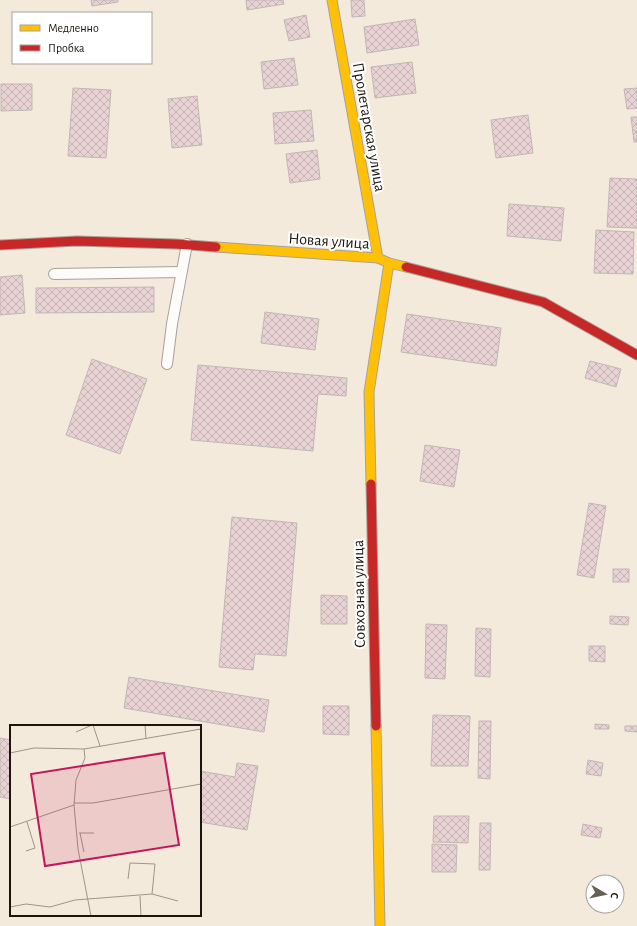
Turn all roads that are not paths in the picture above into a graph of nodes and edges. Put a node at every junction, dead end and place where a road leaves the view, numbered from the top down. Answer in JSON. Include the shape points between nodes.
{"nodes":[{"id":1,"x":332,"y":0,"type":"edge"},
{"id":2,"x":187,"y":244,"type":"junction"},
{"id":3,"x":0,"y":245,"type":"edge"},
{"id":4,"x":378,"y":258,"type":"junction"},
{"id":5,"x":390,"y":263,"type":"junction"},
{"id":6,"x":181,"y":272,"type":"junction"},
{"id":7,"x":54,"y":274,"type":"dead end"},
{"id":8,"x":637,"y":356,"type":"edge"},
{"id":9,"x":167,"y":364,"type":"dead end"},
{"id":10,"x":380,"y":926,"type":"edge"}],
"edges":[{"from":1,"to":4,"type":"street","name":"Пролетарская улица"},
{"from":2,"to":3,"type":"street","name":"Новая улица","via":[[77,241]]},
{"from":2,"to":4,"type":"street","name":"Новая улица"},
{"from":2,"to":6,"type":"lane"},
{"from":4,"to":5,"type":"street","name":"Новая улица"},
{"from":5,"to":8,"type":"street","name":"Новая улица","via":[[543,302]]},
{"from":5,"to":10,"type":"street","name":"Совхозная улица","via":[[369,392]]},
{"from":6,"to":7,"type":"lane"},
{"from":6,"to":9,"type":"lane"}]}
